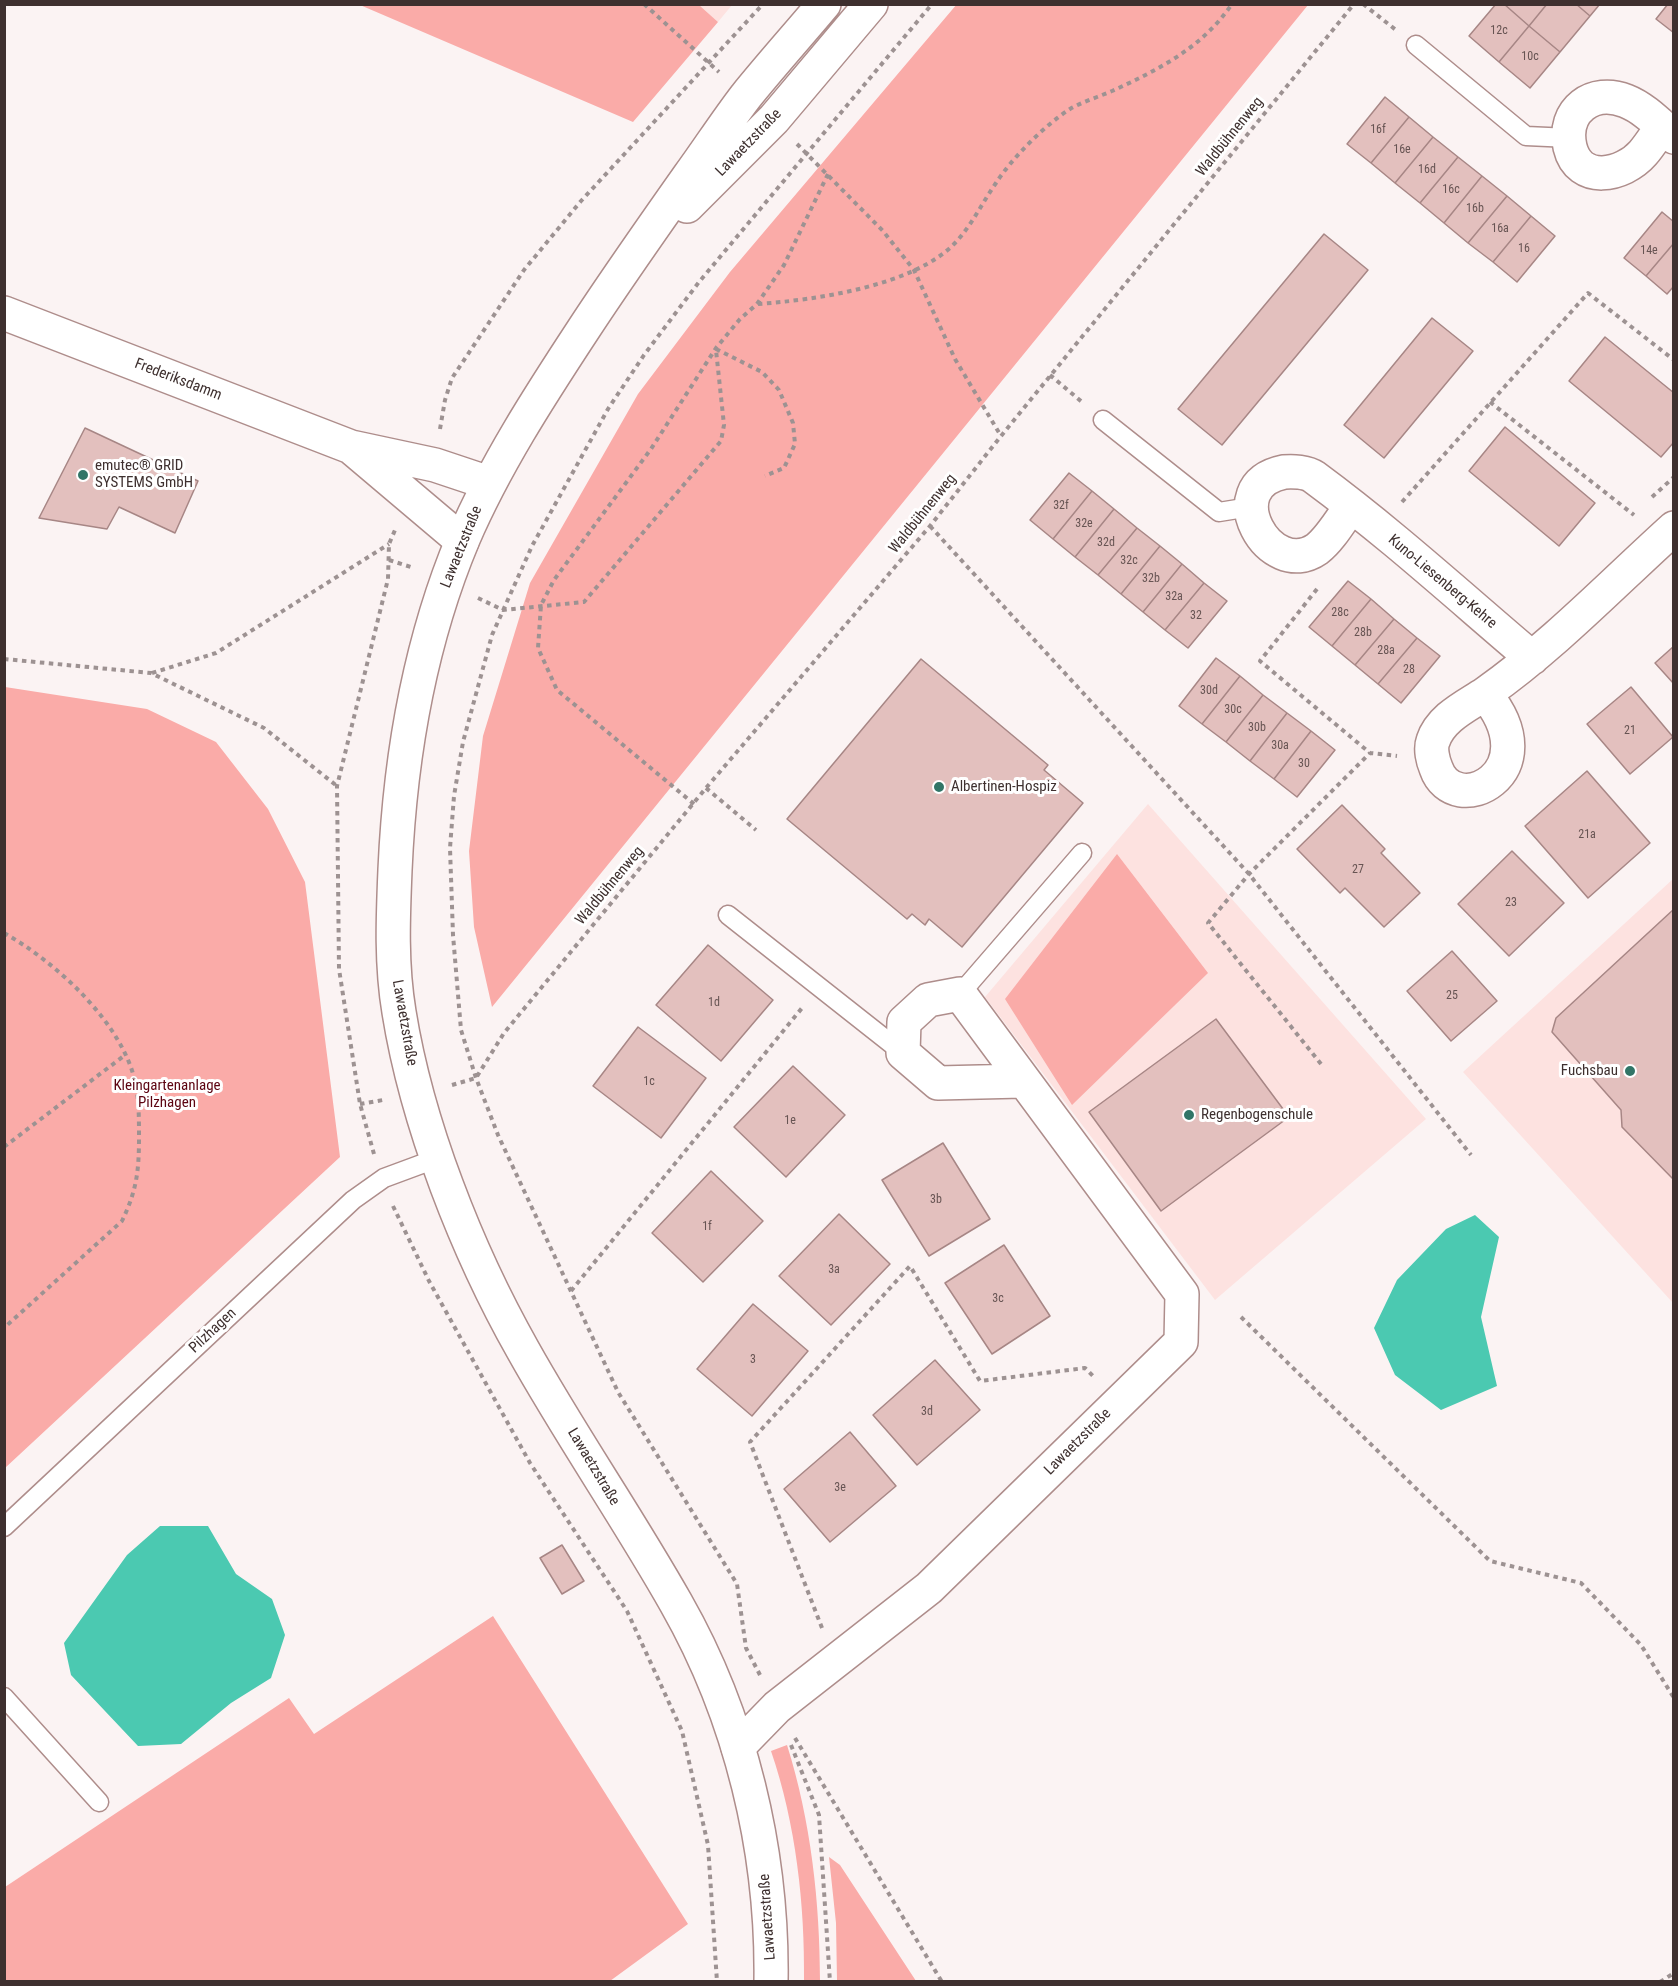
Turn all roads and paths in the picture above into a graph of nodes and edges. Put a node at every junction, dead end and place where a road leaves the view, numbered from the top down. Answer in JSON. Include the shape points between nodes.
{"nodes":[{"id":1,"x":644,"y":4,"type":"edge"},
{"id":2,"x":763,"y":4,"type":"edge"},
{"id":3,"x":824,"y":4,"type":"edge"},
{"id":4,"x":872,"y":4,"type":"edge"},
{"id":5,"x":932,"y":4,"type":"edge"},
{"id":6,"x":1232,"y":4,"type":"edge"},
{"id":7,"x":1354,"y":4,"type":"edge"},
{"id":8,"x":1363,"y":4,"type":"edge"},
{"id":9,"x":1416,"y":45,"type":"joint"},
{"id":10,"x":710,"y":63,"type":"junction"},
{"id":11,"x":744,"y":98,"type":"junction"},
{"id":12,"x":774,"y":119,"type":"junction"},
{"id":13,"x":1668,"y":132,"type":"edge"},
{"id":14,"x":1570,"y":138,"type":"junction"},
{"id":15,"x":808,"y":155,"type":"junction"},
{"id":16,"x":828,"y":174,"type":"junction"},
{"id":17,"x":914,"y":270,"type":"junction"},
{"id":18,"x":620,"y":273,"type":"junction"},
{"id":19,"x":1588,"y":293,"type":"dead end"},
{"id":20,"x":758,"y":304,"type":"junction"},
{"id":21,"x":4,"y":313,"type":"edge"},
{"id":22,"x":716,"y":348,"type":"junction"},
{"id":23,"x":1674,"y":360,"type":"edge"},
{"id":24,"x":1050,"y":375,"type":"junction"},
{"id":25,"x":1490,"y":402,"type":"dead end"},
{"id":26,"x":1103,"y":420,"type":"joint"},
{"id":27,"x":1001,"y":436,"type":"junction"},
{"id":28,"x":351,"y":447,"type":"junction"},
{"id":29,"x":435,"y":465,"type":"junction"},
{"id":30,"x":765,"y":476,"type":"dead end"},
{"id":31,"x":489,"y":483,"type":"junction"},
{"id":32,"x":410,"y":499,"type":"junction"},
{"id":33,"x":1351,"y":506,"type":"junction"},
{"id":34,"x":1251,"y":507,"type":"junction"},
{"id":35,"x":1634,"y":515,"type":"dead end"},
{"id":36,"x":930,"y":526,"type":"junction"},
{"id":37,"x":1674,"y":528,"type":"edge"},
{"id":38,"x":462,"y":541,"type":"junction"},
{"id":39,"x":389,"y":544,"type":"junction"},
{"id":40,"x":447,"y":583,"type":"junction"},
{"id":41,"x":541,"y":605,"type":"junction"},
{"id":42,"x":503,"y":610,"type":"junction"},
{"id":43,"x":1532,"y":658,"type":"junction"},
{"id":44,"x":4,"y":659,"type":"edge"},
{"id":45,"x":151,"y":673,"type":"junction"},
{"id":46,"x":1485,"y":693,"type":"dead end"},
{"id":47,"x":1370,"y":753,"type":"dead end"},
{"id":48,"x":337,"y":786,"type":"junction"},
{"id":49,"x":706,"y":788,"type":"junction"},
{"id":50,"x":694,"y":804,"type":"junction"},
{"id":51,"x":756,"y":830,"type":"dead end"},
{"id":52,"x":1082,"y":853,"type":"dead end"},
{"id":53,"x":1249,"y":874,"type":"junction"},
{"id":54,"x":728,"y":915,"type":"dead end"},
{"id":55,"x":4,"y":933,"type":"edge"},
{"id":56,"x":819,"y":987,"type":"junction"},
{"id":57,"x":960,"y":994,"type":"junction"},
{"id":58,"x":903,"y":1053,"type":"junction"},
{"id":59,"x":125,"y":1055,"type":"junction"},
{"id":60,"x":1321,"y":1064,"type":"dead end"},
{"id":61,"x":476,"y":1078,"type":"junction"},
{"id":62,"x":1022,"y":1081,"type":"junction"},
{"id":63,"x":4,"y":1147,"type":"edge"},
{"id":64,"x":1471,"y":1155,"type":"dead end"},
{"id":65,"x":438,"y":1158,"type":"junction"},
{"id":66,"x":384,"y":1178,"type":"junction"},
{"id":67,"x":571,"y":1291,"type":"junction"},
{"id":68,"x":1241,"y":1317,"type":"dead end"},
{"id":69,"x":4,"y":1328,"type":"edge"},
{"id":70,"x":1117,"y":1403,"type":"junction"},
{"id":71,"x":4,"y":1527,"type":"edge"},
{"id":72,"x":834,"y":1660,"type":"junction"},
{"id":73,"x":4,"y":1697,"type":"edge"},
{"id":74,"x":1674,"y":1698,"type":"edge"},
{"id":75,"x":777,"y":1707,"type":"junction"},
{"id":76,"x":738,"y":1747,"type":"junction"},
{"id":77,"x":99,"y":1802,"type":"dead end"},
{"id":78,"x":1674,"y":1973,"type":"edge"},
{"id":79,"x":717,"y":1982,"type":"edge"},
{"id":80,"x":771,"y":1982,"type":"edge"},
{"id":81,"x":830,"y":1982,"type":"edge"},
{"id":82,"x":942,"y":1982,"type":"edge"},
{"id":83,"x":1660,"y":1982,"type":"edge"}],
"edges":[{"from":1,"to":10,"type":"path"},
{"from":2,"to":10,"type":"path"},
{"from":3,"to":11,"type":"street","name":"Lawaetzstraße"},
{"from":4,"to":12,"type":"street","name":"Lawaetzstraße"},
{"from":5,"to":15,"type":"path"},
{"from":6,"to":17,"type":"path","via":[[1219,24],[1174,61],[1070,110],[1016,155],[955,243],[935,260]]},
{"from":7,"to":24,"type":"path","name":"Waldbühnenweg"},
{"from":8,"to":9,"type":"path"},
{"from":9,"to":14,"type":"lane","via":[[1526,136]]},
{"from":10,"to":11,"type":"path"},
{"from":10,"to":29,"type":"path","via":[[581,201],[524,270],[452,378],[444,400]]},
{"from":11,"to":18,"type":"street","name":"Lawaetzstraße"},
{"from":12,"to":15,"type":"path"},
{"from":12,"to":18,"type":"street","name":"Lawaetzstraße"},
{"from":13,"to":14,"type":"street","via":[[1626,168],[1610,174],[1592,171],[1580,163],[1570,147]]},
{"from":13,"to":14,"type":"street","via":[[1638,106],[1625,100],[1596,97],[1585,101],[1574,114]]},
{"from":15,"to":16,"type":"path"},
{"from":15,"to":42,"type":"path","via":[[699,282],[644,355],[576,463]]},
{"from":16,"to":17,"type":"path"},
{"from":16,"to":20,"type":"path","via":[[795,246]]},
{"from":17,"to":20,"type":"path","via":[[851,291],[805,301]]},
{"from":17,"to":27,"type":"path","via":[[955,359]]},
{"from":18,"to":31,"type":"street","name":"Lawaetzstraße","via":[[542,392]]},
{"from":19,"to":23,"type":"path"},
{"from":20,"to":22,"type":"path"},
{"from":21,"to":28,"type":"street","name":"Frederiksdamm"},
{"from":22,"to":30,"type":"path","via":[[762,372],[779,390],[793,423],[795,444],[784,468]]},
{"from":22,"to":41,"type":"path","via":[[645,457],[554,580]]},
{"from":22,"to":41,"type":"path","via":[[724,425],[721,441],[584,602]]},
{"from":24,"to":26,"type":"path"},
{"from":24,"to":27,"type":"path","name":"Waldbühnenweg"},
{"from":25,"to":35,"type":"path"},
{"from":26,"to":34,"type":"lane","via":[[1219,512]]},
{"from":27,"to":36,"type":"path","name":"Waldbühnenweg"},
{"from":28,"to":29,"type":"street","name":"Frederiksdamm"},
{"from":28,"to":32,"type":"street","name":"Frederiksdamm"},
{"from":29,"to":31,"type":"street","name":"Frederiksdamm"},
{"from":31,"to":38,"type":"street","name":"Lawaetzstraße"},
{"from":32,"to":38,"type":"street","name":"Frederiksdamm"},
{"from":32,"to":39,"type":"path"},
{"from":33,"to":34,"type":"street","name":"Kuno-Liesenberg-Kehre","via":[[1310,474],[1289,471],[1276,474],[1255,491]]},
{"from":33,"to":34,"type":"street","via":[[1324,542],[1302,554],[1288,554],[1261,538]]},
{"from":33,"to":43,"type":"street","name":"Kuno-Liesenberg-Kehre"},
{"from":36,"to":49,"type":"path","name":"Waldbühnenweg"},
{"from":36,"to":53,"type":"path"},
{"from":37,"to":43,"type":"street"},
{"from":38,"to":40,"type":"street","name":"Lawaetzstraße"},
{"from":39,"to":45,"type":"path","via":[[216,653]]},
{"from":39,"to":48,"type":"path","via":[[388,579]]},
{"from":40,"to":42,"type":"path"},
{"from":40,"to":65,"type":"street","name":"Lawaetzstraße","via":[[409,721],[397,828],[392,936],[406,1050]]},
{"from":41,"to":42,"type":"path"},
{"from":41,"to":50,"type":"path","via":[[538,648],[557,690]]},
{"from":42,"to":61,"type":"path","via":[[492,635],[463,742],[450,848],[461,1030]]},
{"from":43,"to":46,"type":"street"},
{"from":44,"to":45,"type":"path"},
{"from":45,"to":48,"type":"path","via":[[264,728]]},
{"from":47,"to":53,"type":"path"},
{"from":48,"to":66,"type":"path","via":[[339,969],[360,1104]]},
{"from":49,"to":50,"type":"path","name":"Waldbühnenweg"},
{"from":49,"to":51,"type":"path"},
{"from":50,"to":61,"type":"path","name":"Waldbühnenweg","via":[[504,1033]]},
{"from":52,"to":57,"type":"lane"},
{"from":53,"to":60,"type":"path","via":[[1208,923]]},
{"from":53,"to":64,"type":"path"},
{"from":54,"to":56,"type":"lane"},
{"from":55,"to":59,"type":"path","via":[[41,956],[77,989]]},
{"from":56,"to":58,"type":"lane"},
{"from":56,"to":67,"type":"path"},
{"from":57,"to":58,"type":"street","via":[[928,1000],[904,1022]]},
{"from":57,"to":62,"type":"street","name":"Lawaetzstraße"},
{"from":58,"to":62,"type":"street","via":[[938,1083]]},
{"from":59,"to":63,"type":"path"},
{"from":59,"to":69,"type":"path","via":[[136,1085],[139,1127],[139,1174],[132,1201],[122,1221]]},
{"from":61,"to":67,"type":"path","via":[[498,1135]]},
{"from":62,"to":70,"type":"street","name":"Lawaetzstraße","via":[[1182,1294],[1181,1342]]},
{"from":65,"to":66,"type":"lane","name":"Pilzhagen"},
{"from":65,"to":76,"type":"street","name":"Lawaetzstraße","via":[[486,1279],[523,1350],[678,1606],[711,1674]]},
{"from":66,"to":71,"type":"lane","name":"Pilzhagen","via":[[353,1200]]},
{"from":66,"to":79,"type":"path","via":[[429,1281],[525,1452],[627,1611],[682,1731],[708,1845]]},
{"from":67,"to":75,"type":"path","via":[[618,1392],[736,1584],[746,1648]]},
{"from":68,"to":74,"type":"path","via":[[1490,1561],[1581,1582],[1641,1645]]},
{"from":70,"to":72,"type":"street","name":"Lawaetzstraße","via":[[930,1588]]},
{"from":70,"to":72,"type":"path","via":[[1085,1368],[980,1382],[910,1266],[750,1442]]},
{"from":72,"to":75,"type":"street","name":"Lawaetzstraße"},
{"from":73,"to":77,"type":"lane"},
{"from":75,"to":76,"type":"street","name":"Lawaetzstraße"},
{"from":75,"to":81,"type":"path","via":[[819,1815]]},
{"from":75,"to":82,"type":"path"},
{"from":76,"to":80,"type":"street","name":"Lawaetzstraße","via":[[763,1850],[772,1940]]},
{"from":78,"to":83,"type":"path"}]}
